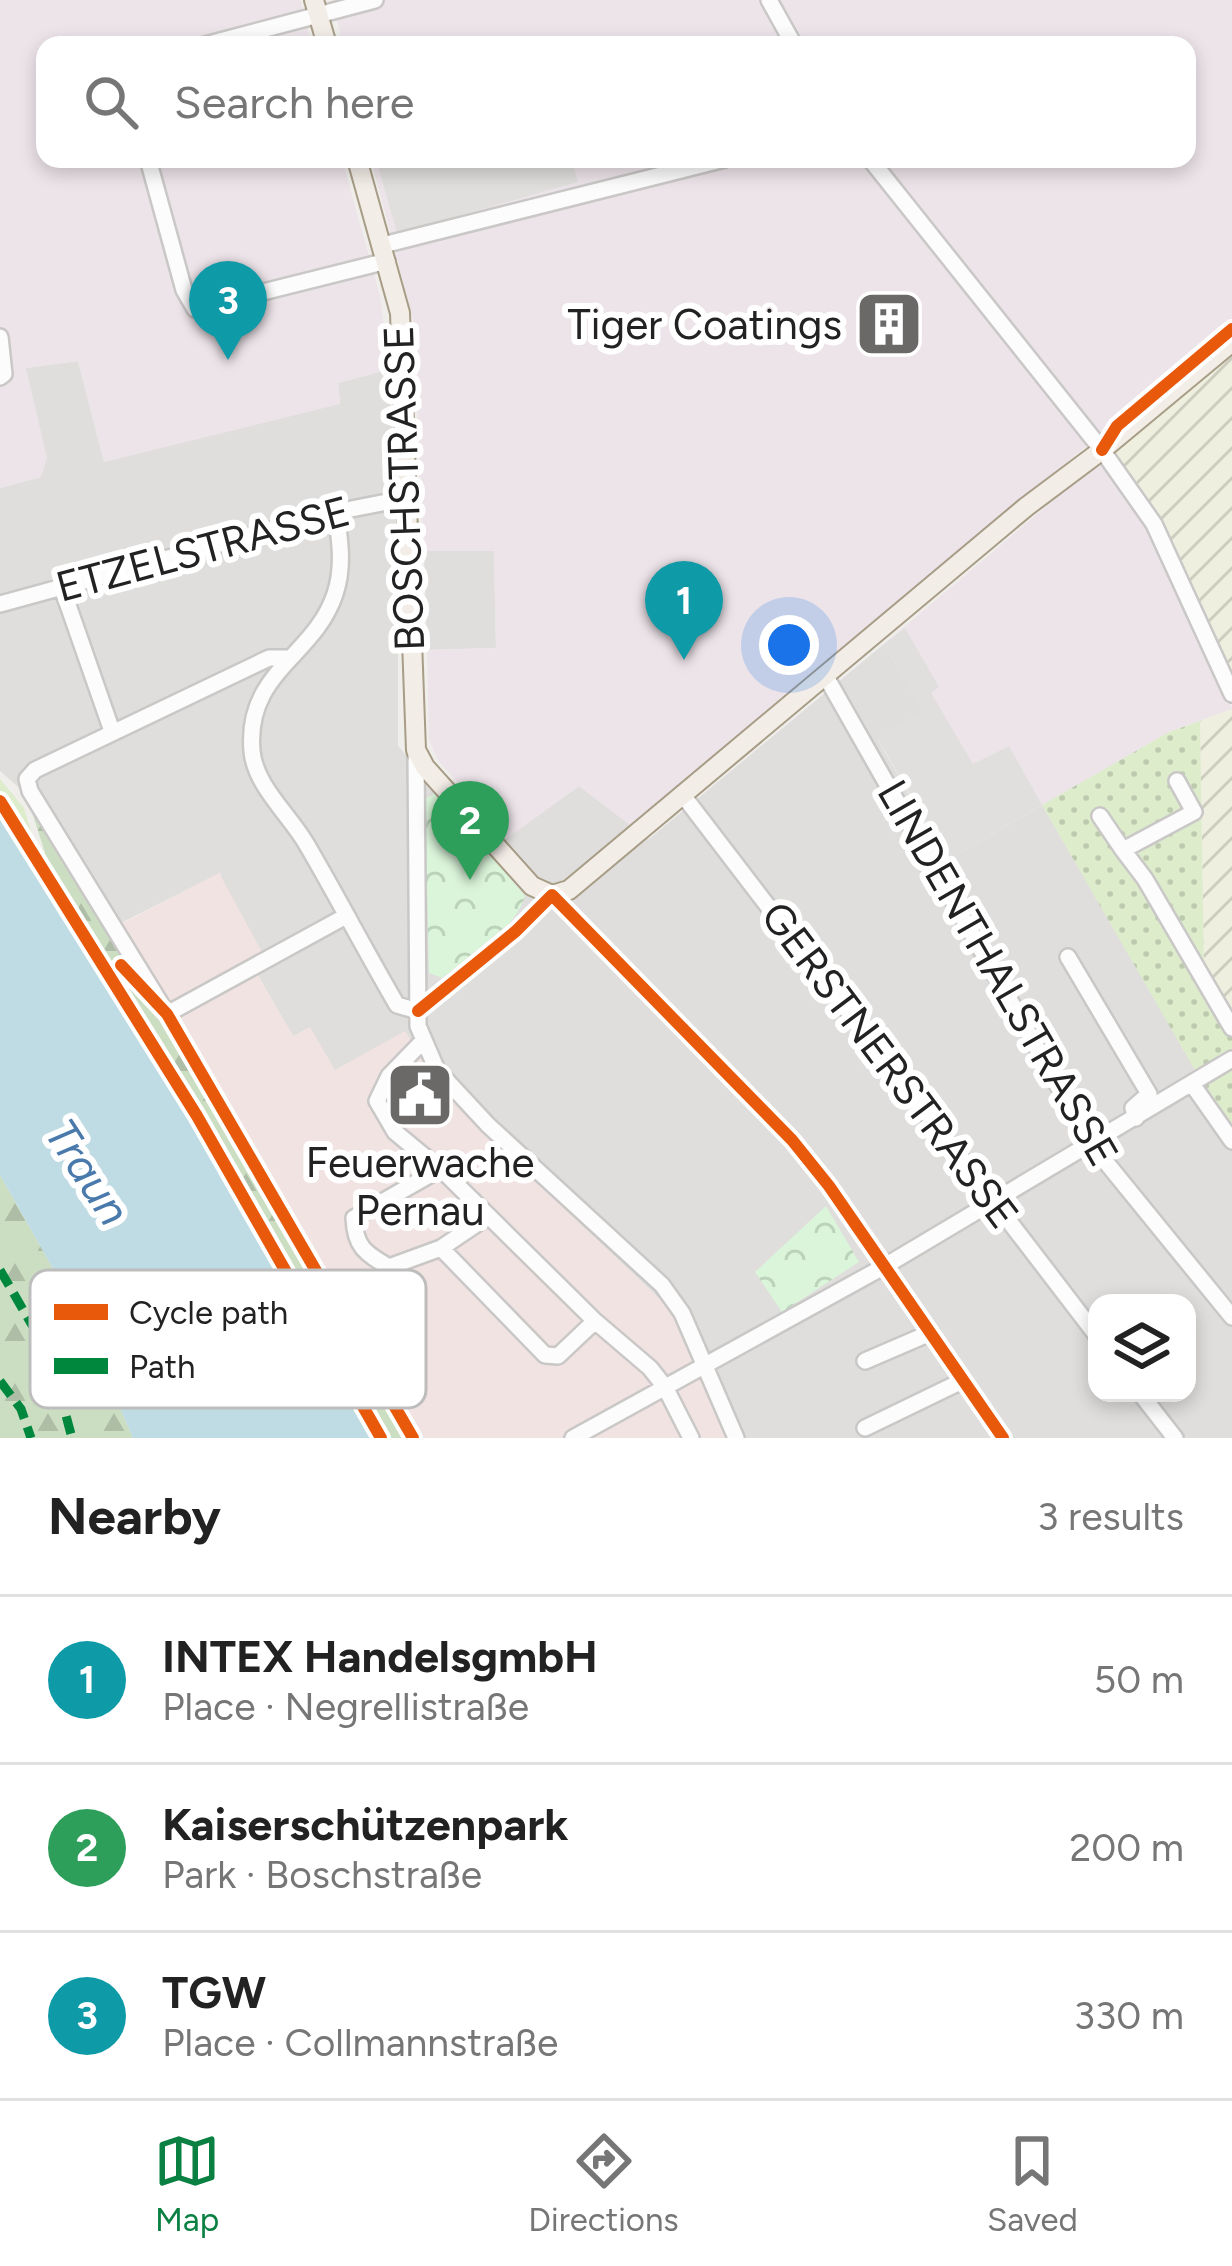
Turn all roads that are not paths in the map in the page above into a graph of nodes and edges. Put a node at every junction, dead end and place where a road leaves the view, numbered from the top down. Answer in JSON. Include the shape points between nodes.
{"nodes":[{"id":1,"x":375,"y":0,"type":"edge"},
{"id":2,"x":770,"y":0,"type":"edge"},
{"id":3,"x":317,"y":8,"type":"edge"},
{"id":4,"x":232,"y":36,"type":"edge"},
{"id":5,"x":789,"y":36,"type":"edge"},
{"id":6,"x":150,"y":168,"type":"edge"},
{"id":7,"x":360,"y":168,"type":"edge"},
{"id":8,"x":692,"y":168,"type":"edge"},
{"id":9,"x":877,"y":168,"type":"edge"},
{"id":10,"x":385,"y":253,"type":"junction"},
{"id":11,"x":0,"y":337,"type":"edge"},
{"id":12,"x":1232,"y":342,"type":"edge"},
{"id":13,"x":0,"y":376,"type":"edge"},
{"id":14,"x":1102,"y":450,"type":"junction"},
{"id":15,"x":407,"y":498,"type":"junction"},
{"id":16,"x":336,"y":512,"type":"junction"},
{"id":17,"x":61,"y":585,"type":"junction"},
{"id":18,"x":0,"y":604,"type":"edge"},
{"id":19,"x":288,"y":658,"type":"junction"},
{"id":20,"x":825,"y":675,"type":"junction"},
{"id":21,"x":1232,"y":694,"type":"edge"},
{"id":22,"x":112,"y":731,"type":"junction"},
{"id":23,"x":416,"y":751,"type":"junction"},
{"id":24,"x":1177,"y":782,"type":"dead end"},
{"id":25,"x":682,"y":794,"type":"junction"},
{"id":26,"x":1100,"y":817,"type":"dead end"},
{"id":27,"x":1123,"y":850,"type":"junction"},
{"id":28,"x":552,"y":895,"type":"junction"},
{"id":29,"x":346,"y":916,"type":"junction"},
{"id":30,"x":1068,"y":957,"type":"dead end"},
{"id":31,"x":418,"y":1010,"type":"junction"},
{"id":32,"x":1232,"y":1028,"type":"edge"},
{"id":33,"x":423,"y":1041,"type":"junction"},
{"id":34,"x":1232,"y":1060,"type":"edge"},
{"id":35,"x":1186,"y":1088,"type":"junction"},
{"id":36,"x":1149,"y":1094,"type":"junction"},
{"id":37,"x":1136,"y":1118,"type":"junction"},
{"id":38,"x":1232,"y":1141,"type":"edge"},
{"id":39,"x":1092,"y":1144,"type":"junction"},
{"id":40,"x":440,"y":1169,"type":"junction"},
{"id":41,"x":994,"y":1203,"type":"junction"},
{"id":42,"x":487,"y":1217,"type":"junction"},
{"id":43,"x":441,"y":1249,"type":"junction"},
{"id":44,"x":886,"y":1266,"type":"junction"},
{"id":45,"x":1232,"y":1317,"type":"edge"},
{"id":46,"x":595,"y":1321,"type":"junction"},
{"id":47,"x":1088,"y":1324,"type":"edge"},
{"id":48,"x":930,"y":1334,"type":"junction"},
{"id":49,"x":865,"y":1361,"type":"dead end"},
{"id":50,"x":704,"y":1366,"type":"junction"},
{"id":51,"x":962,"y":1381,"type":"junction"},
{"id":52,"x":665,"y":1387,"type":"junction"},
{"id":53,"x":1147,"y":1402,"type":"edge"},
{"id":54,"x":865,"y":1428,"type":"dead end"},
{"id":55,"x":573,"y":1438,"type":"edge"},
{"id":56,"x":691,"y":1438,"type":"edge"},
{"id":57,"x":736,"y":1438,"type":"edge"},
{"id":58,"x":1003,"y":1438,"type":"edge"},
{"id":59,"x":1175,"y":1438,"type":"edge"}],
"edges":[{"from":1,"to":3,"type":"street"},
{"from":2,"to":5,"type":"street"},
{"from":3,"to":4,"type":"street"},
{"from":6,"to":10,"type":"street","via":[[195,309]]},
{"from":7,"to":10,"type":"main road","name":"BOSCHSTRASSE"},
{"from":8,"to":10,"type":"street"},
{"from":9,"to":14,"type":"street"},
{"from":10,"to":15,"type":"main road","name":"BOSCHSTRASSE","via":[[405,363]]},
{"from":11,"to":13,"type":"street"},
{"from":12,"to":14,"type":"main road"},
{"from":14,"to":20,"type":"main road"},
{"from":14,"to":21,"type":"street","via":[[1154,524]]},
{"from":15,"to":16,"type":"street","name":"ETZELSTRASSE"},
{"from":15,"to":23,"type":"main road","name":"BOSCHSTRASSE"},
{"from":16,"to":17,"type":"street","name":"ETZELSTRASSE"},
{"from":16,"to":19,"type":"street","via":[[342,560],[335,595],[320,626]]},
{"from":17,"to":18,"type":"street","name":"ETZELSTRASSE"},
{"from":17,"to":22,"type":"street"},
{"from":19,"to":22,"type":"street","via":[[268,658]]},
{"from":19,"to":29,"type":"street","via":[[255,709],[252,754]]},
{"from":20,"to":25,"type":"main road"},
{"from":20,"to":39,"type":"street","name":"LINDENTHALSTRASSE"},
{"from":22,"to":29,"type":"street","via":[[27,779],[167,1014]]},
{"from":23,"to":28,"type":"main road","via":[[532,886]]},
{"from":23,"to":31,"type":"street","name":"BOSCHSTRASSE"},
{"from":24,"to":27,"type":"street","via":[[1194,812]]},
{"from":25,"to":28,"type":"main road","via":[[569,890]]},
{"from":25,"to":41,"type":"street","name":"GERSTNERSTRASSE"},
{"from":26,"to":27,"type":"street"},
{"from":27,"to":32,"type":"street"},
{"from":28,"to":31,"type":"street"},
{"from":28,"to":44,"type":"street","via":[[791,1140]]},
{"from":29,"to":31,"type":"street","via":[[397,1005]]},
{"from":30,"to":36,"type":"street"},
{"from":31,"to":33,"type":"street","name":"BOSCHSTRASSE"},
{"from":33,"to":40,"type":"street","via":[[377,1101],[395,1132]]},
{"from":33,"to":50,"type":"street","via":[[437,1070],[488,1125],[662,1285]]},
{"from":34,"to":35,"type":"street"},
{"from":35,"to":36,"type":"street"},
{"from":35,"to":37,"type":"street"},
{"from":35,"to":38,"type":"street"},
{"from":36,"to":37,"type":"street","via":[[1133,1108]]},
{"from":37,"to":39,"type":"street"},
{"from":39,"to":41,"type":"street"},
{"from":39,"to":45,"type":"street","name":"LINDENTHALSTRASSE"},
{"from":40,"to":42,"type":"street"},
{"from":40,"to":43,"type":"street","via":[[354,1218],[354,1238],[389,1267]]},
{"from":41,"to":44,"type":"street"},
{"from":41,"to":47,"type":"street","name":"GERSTNERSTRASSE"},
{"from":42,"to":43,"type":"street"},
{"from":42,"to":46,"type":"street"},
{"from":43,"to":46,"type":"street","via":[[545,1355],[558,1356]]},
{"from":44,"to":48,"type":"street"},
{"from":44,"to":50,"type":"street"},
{"from":46,"to":52,"type":"street"},
{"from":48,"to":49,"type":"street"},
{"from":48,"to":51,"type":"street"},
{"from":50,"to":52,"type":"street"},
{"from":50,"to":57,"type":"street"},
{"from":51,"to":54,"type":"street"},
{"from":51,"to":58,"type":"street"},
{"from":52,"to":55,"type":"street"},
{"from":52,"to":56,"type":"street"},
{"from":53,"to":59,"type":"street"}]}
